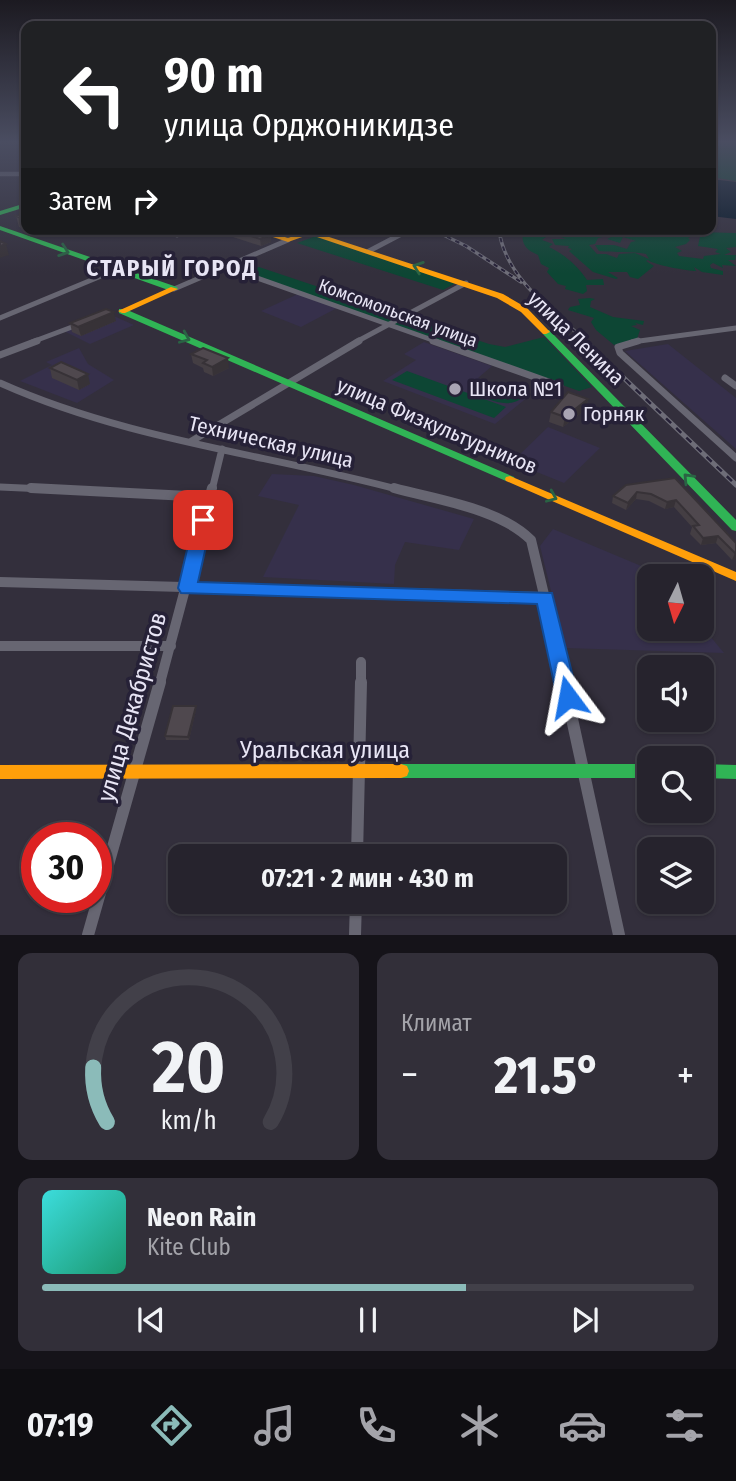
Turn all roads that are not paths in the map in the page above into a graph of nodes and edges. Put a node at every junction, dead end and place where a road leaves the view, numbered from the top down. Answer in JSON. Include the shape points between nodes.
{"nodes":[{"id":1,"x":21,"y":207,"type":"edge"},
{"id":2,"x":0,"y":213,"type":"edge"},
{"id":3,"x":0,"y":228,"type":"edge"},
{"id":4,"x":272,"y":235,"type":"edge"},
{"id":5,"x":296,"y":235,"type":"edge"},
{"id":6,"x":315,"y":235,"type":"edge"},
{"id":7,"x":400,"y":235,"type":"edge"},
{"id":8,"x":288,"y":240,"type":"junction"},
{"id":9,"x":369,"y":251,"type":"junction"},
{"id":10,"x":226,"y":267,"type":"junction"},
{"id":11,"x":118,"y":269,"type":"junction"},
{"id":12,"x":466,"y":283,"type":"junction"},
{"id":13,"x":174,"y":289,"type":"junction"},
{"id":14,"x":0,"y":318,"type":"edge"},
{"id":15,"x":83,"y":322,"type":"edge"},
{"id":16,"x":387,"y":324,"type":"junction"},
{"id":17,"x":736,"y":328,"type":"edge"},
{"id":18,"x":0,"y":355,"type":"edge"},
{"id":19,"x":725,"y":378,"type":"dead end"},
{"id":20,"x":0,"y":383,"type":"edge"},
{"id":21,"x":289,"y":383,"type":"junction"},
{"id":22,"x":560,"y":386,"type":"dead end"},
{"id":23,"x":736,"y":386,"type":"edge"},
{"id":24,"x":190,"y":442,"type":"junction"},
{"id":25,"x":222,"y":449,"type":"junction"},
{"id":26,"x":736,"y":458,"type":"edge"},
{"id":27,"x":0,"y":486,"type":"edge"},
{"id":28,"x":208,"y":497,"type":"junction"},
{"id":29,"x":736,"y":527,"type":"edge"},
{"id":30,"x":736,"y":577,"type":"edge"},
{"id":31,"x":0,"y":582,"type":"edge"},
{"id":32,"x":187,"y":588,"type":"junction"},
{"id":33,"x":545,"y":597,"type":"junction"},
{"id":34,"x":0,"y":646,"type":"edge"},
{"id":35,"x":171,"y":646,"type":"junction"},
{"id":36,"x":361,"y":662,"type":"dead end"},
{"id":37,"x":359,"y":771,"type":"junction"},
{"id":38,"x":585,"y":771,"type":"junction"},
{"id":39,"x":637,"y":771,"type":"edge"},
{"id":40,"x":0,"y":772,"type":"edge"},
{"id":41,"x":136,"y":772,"type":"junction"},
{"id":42,"x":714,"y":772,"type":"edge"},
{"id":43,"x":736,"y":772,"type":"edge"},
{"id":44,"x":357,"y":844,"type":"edge"},
{"id":45,"x":356,"y":914,"type":"edge"},
{"id":46,"x":88,"y":935,"type":"edge"},
{"id":47,"x":355,"y":935,"type":"edge"},
{"id":48,"x":619,"y":935,"type":"edge"}],
"edges":[{"from":1,"to":2,"type":"street"},
{"from":3,"to":11,"type":"street","one_way":true},
{"from":4,"to":8,"type":"street"},
{"from":5,"to":8,"type":"street"},
{"from":6,"to":9,"type":"street","name":"улица Ленина"},
{"from":7,"to":9,"type":"street"},
{"from":8,"to":10,"type":"street"},
{"from":12,"to":9,"type":"street","name":"улица Ленина","one_way":true},
{"from":10,"to":13,"type":"street"},
{"from":10,"to":16,"type":"street","name":"Комсомольская улица"},
{"from":11,"to":13,"type":"street"},
{"from":11,"to":14,"type":"street"},
{"from":12,"to":16,"type":"street"},
{"from":29,"to":12,"type":"street","name":"улица Ленина","one_way":true,"via":[[524,310]]},
{"from":13,"to":21,"type":"street","name":"улица Физкультурников","one_way":true,"via":[[118,312]]},
{"from":15,"to":18,"type":"street"},
{"from":16,"to":21,"type":"street"},
{"from":16,"to":22,"type":"street","name":"Комсомольская улица"},
{"from":17,"to":26,"type":"street","via":[[618,347]]},
{"from":19,"to":23,"type":"street"},
{"from":20,"to":24,"type":"street","name":"Техническая улица","via":[[54,406]]},
{"from":21,"to":24,"type":"street"},
{"from":21,"to":30,"type":"street","name":"улица Физкультурников","one_way":true},
{"from":24,"to":25,"type":"street","name":"Техническая улица"},
{"from":25,"to":28,"type":"street","name":"улица Декабристов"},
{"from":25,"to":33,"type":"street","name":"Техническая улица","via":[[497,517],[531,540]]},
{"from":27,"to":28,"type":"street"},
{"from":28,"to":32,"type":"street","name":"улица Декабристов"},
{"from":31,"to":32,"type":"street"},
{"from":32,"to":33,"type":"street"},
{"from":32,"to":35,"type":"street","name":"улица Декабристов"},
{"from":33,"to":38,"type":"street"},
{"from":34,"to":35,"type":"street"},
{"from":35,"to":41,"type":"street","name":"улица Декабристов"},
{"from":36,"to":37,"type":"street"},
{"from":37,"to":38,"type":"street","name":"Уральская улица"},
{"from":37,"to":41,"type":"street","name":"Уральская улица"},
{"from":37,"to":44,"type":"street"},
{"from":38,"to":39,"type":"street","name":"Уральская улица"},
{"from":38,"to":48,"type":"street"},
{"from":40,"to":41,"type":"street","name":"Уральская улица"},
{"from":41,"to":46,"type":"street","name":"улица Декабристов"},
{"from":42,"to":43,"type":"street"},
{"from":45,"to":47,"type":"street"}]}
